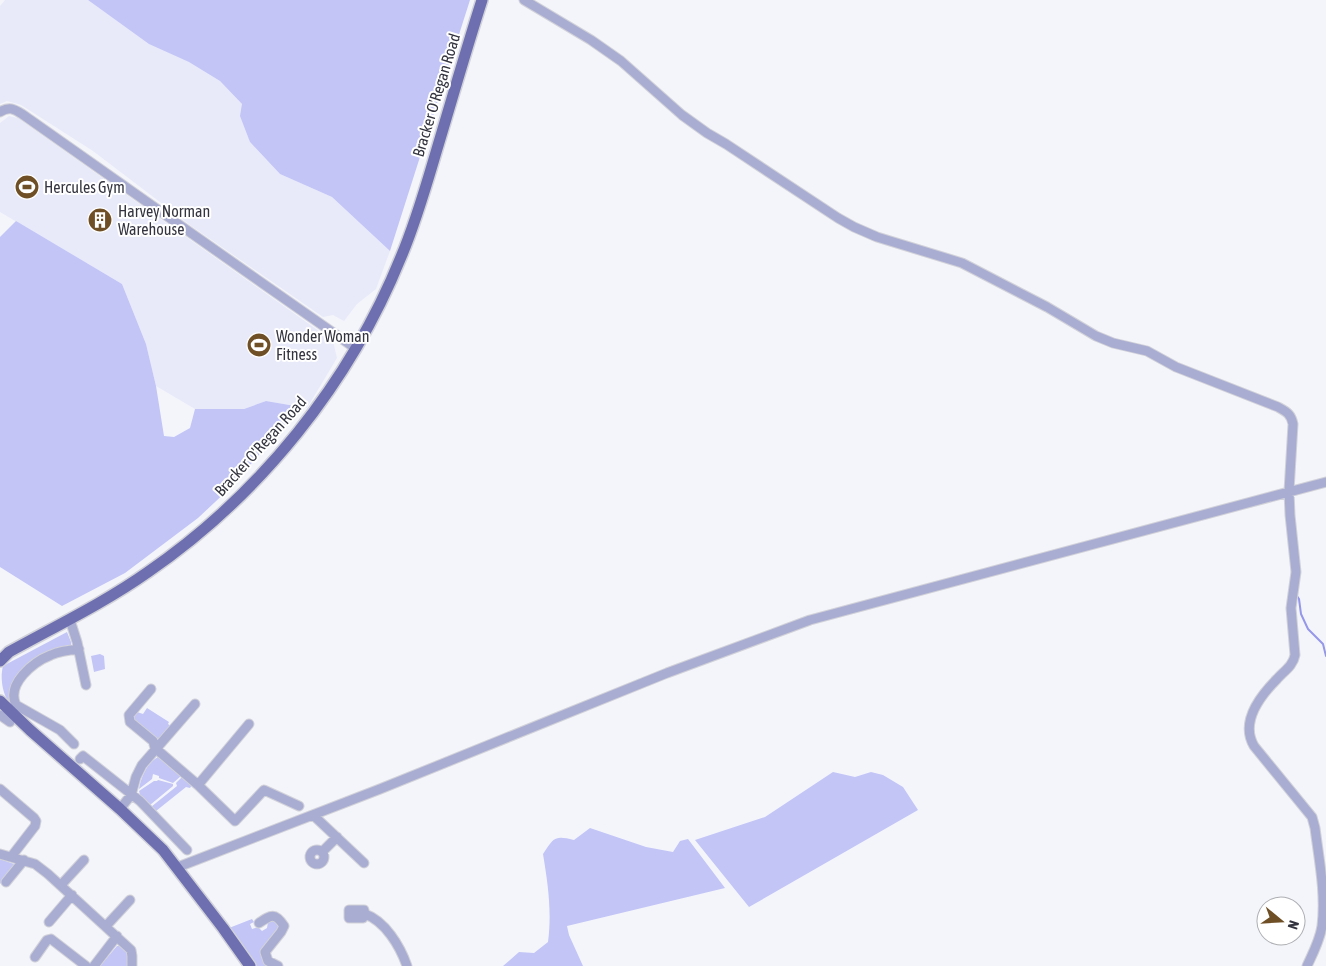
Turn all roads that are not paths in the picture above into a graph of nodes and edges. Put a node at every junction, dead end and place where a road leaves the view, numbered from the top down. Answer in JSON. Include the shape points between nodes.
{"nodes":[{"id":1,"x":482,"y":0,"type":"edge"},
{"id":2,"x":524,"y":0,"type":"edge"},
{"id":3,"x":0,"y":112,"type":"edge"},
{"id":4,"x":355,"y":348,"type":"junction"},
{"id":5,"x":1326,"y":482,"type":"edge"},
{"id":6,"x":1289,"y":491,"type":"junction"},
{"id":7,"x":70,"y":620,"type":"junction"},
{"id":8,"x":79,"y":649,"type":"junction"},
{"id":9,"x":5,"y":653,"type":"edge"},
{"id":10,"x":0,"y":661,"type":"edge"},
{"id":11,"x":86,"y":685,"type":"dead end"},
{"id":12,"x":151,"y":689,"type":"dead end"},
{"id":13,"x":195,"y":704,"type":"dead end"},
{"id":14,"x":1,"y":708,"type":"edge"},
{"id":15,"x":10,"y":722,"type":"dead end"},
{"id":16,"x":250,"y":724,"type":"dead end"},
{"id":17,"x":69,"y":743,"type":"dead end"},
{"id":18,"x":155,"y":748,"type":"junction"},
{"id":19,"x":80,"y":759,"type":"dead end"},
{"id":20,"x":198,"y":785,"type":"junction"},
{"id":21,"x":0,"y":788,"type":"edge"},
{"id":22,"x":131,"y":794,"type":"junction"},
{"id":23,"x":298,"y":806,"type":"dead end"},
{"id":24,"x":120,"y":809,"type":"junction"},
{"id":25,"x":313,"y":815,"type":"junction"},
{"id":26,"x":337,"y":837,"type":"junction"},
{"id":27,"x":187,"y":850,"type":"dead end"},
{"id":28,"x":322,"y":852,"type":"dead end"},
{"id":29,"x":0,"y":854,"type":"edge"},
{"id":30,"x":11,"y":856,"type":"junction"},
{"id":31,"x":24,"y":860,"type":"junction"},
{"id":32,"x":84,"y":860,"type":"dead end"},
{"id":33,"x":364,"y":862,"type":"dead end"},
{"id":34,"x":178,"y":867,"type":"junction"},
{"id":35,"x":6,"y":882,"type":"dead end"},
{"id":36,"x":61,"y":886,"type":"junction"},
{"id":37,"x":72,"y":895,"type":"junction"},
{"id":38,"x":130,"y":900,"type":"dead end"},
{"id":39,"x":365,"y":914,"type":"dead end"},
{"id":40,"x":49,"y":922,"type":"dead end"},
{"id":41,"x":259,"y":923,"type":"dead end"},
{"id":42,"x":106,"y":926,"type":"junction"},
{"id":43,"x":117,"y":936,"type":"junction"},
{"id":44,"x":35,"y":957,"type":"dead end"},
{"id":45,"x":86,"y":966,"type":"edge"},
{"id":46,"x":94,"y":966,"type":"edge"},
{"id":47,"x":132,"y":966,"type":"edge"},
{"id":48,"x":250,"y":966,"type":"edge"},
{"id":49,"x":278,"y":966,"type":"edge"},
{"id":50,"x":407,"y":966,"type":"edge"},
{"id":51,"x":1307,"y":966,"type":"edge"}],
"edges":[{"from":1,"to":4,"type":"main road","name":"Bracker O'Regan Road","via":[[408,239],[389,286]]},
{"from":2,"to":6,"type":"street","via":[[621,61],[702,129],[846,222],[877,237],[975,269],[1096,336],[1147,351],[1176,367],[1288,412],[1294,424]]},
{"from":3,"to":4,"type":"street","via":[[13,108]]},
{"from":4,"to":7,"type":"main road","name":"Bracker O'Regan Road","via":[[297,433],[221,514],[169,558]]},
{"from":5,"to":6,"type":"street"},
{"from":6,"to":25,"type":"street","via":[[810,620],[667,673]]},
{"from":6,"to":51,"type":"street","via":[[1296,572],[1291,608],[1294,661],[1260,701],[1248,726],[1254,746],[1308,811],[1315,828],[1323,898],[1322,927]]},
{"from":7,"to":8,"type":"street"},
{"from":7,"to":9,"type":"main road","name":"Bracker O'Regan Road"},
{"from":8,"to":11,"type":"street"},
{"from":8,"to":17,"type":"street","via":[[50,655],[39,661],[16,684],[13,693],[16,705],[60,730]]},
{"from":9,"to":10,"type":"main road","name":"Bracker O'Regan Road"},
{"from":12,"to":18,"type":"street","via":[[129,715],[130,722],[153,741]]},
{"from":13,"to":18,"type":"street"},
{"from":14,"to":15,"type":"street"},
{"from":14,"to":24,"type":"main road"},
{"from":16,"to":20,"type":"street"},
{"from":18,"to":20,"type":"street"},
{"from":18,"to":22,"type":"street","via":[[139,770]]},
{"from":19,"to":22,"type":"street","via":[[83,756]]},
{"from":20,"to":23,"type":"street","via":[[235,821],[264,790]]},
{"from":21,"to":30,"type":"street","via":[[36,822]]},
{"from":22,"to":24,"type":"street"},
{"from":22,"to":27,"type":"street"},
{"from":24,"to":34,"type":"main road"},
{"from":25,"to":26,"type":"street"},
{"from":25,"to":34,"type":"street"},
{"from":26,"to":28,"type":"street"},
{"from":26,"to":33,"type":"street"},
{"from":29,"to":30,"type":"street"},
{"from":30,"to":31,"type":"street"},
{"from":31,"to":35,"type":"street"},
{"from":31,"to":36,"type":"street","via":[[35,864]]},
{"from":32,"to":36,"type":"street"},
{"from":34,"to":48,"type":"main road"},
{"from":36,"to":37,"type":"street"},
{"from":37,"to":40,"type":"street"},
{"from":37,"to":42,"type":"street"},
{"from":38,"to":42,"type":"street"},
{"from":39,"to":50,"type":"street","via":[[372,916],[387,931]]},
{"from":41,"to":49,"type":"street","via":[[275,916],[284,926],[265,952],[268,961]]},
{"from":42,"to":43,"type":"street"},
{"from":43,"to":46,"type":"street"},
{"from":43,"to":47,"type":"street","via":[[130,950]]},
{"from":44,"to":45,"type":"street","via":[[51,939]]}]}
